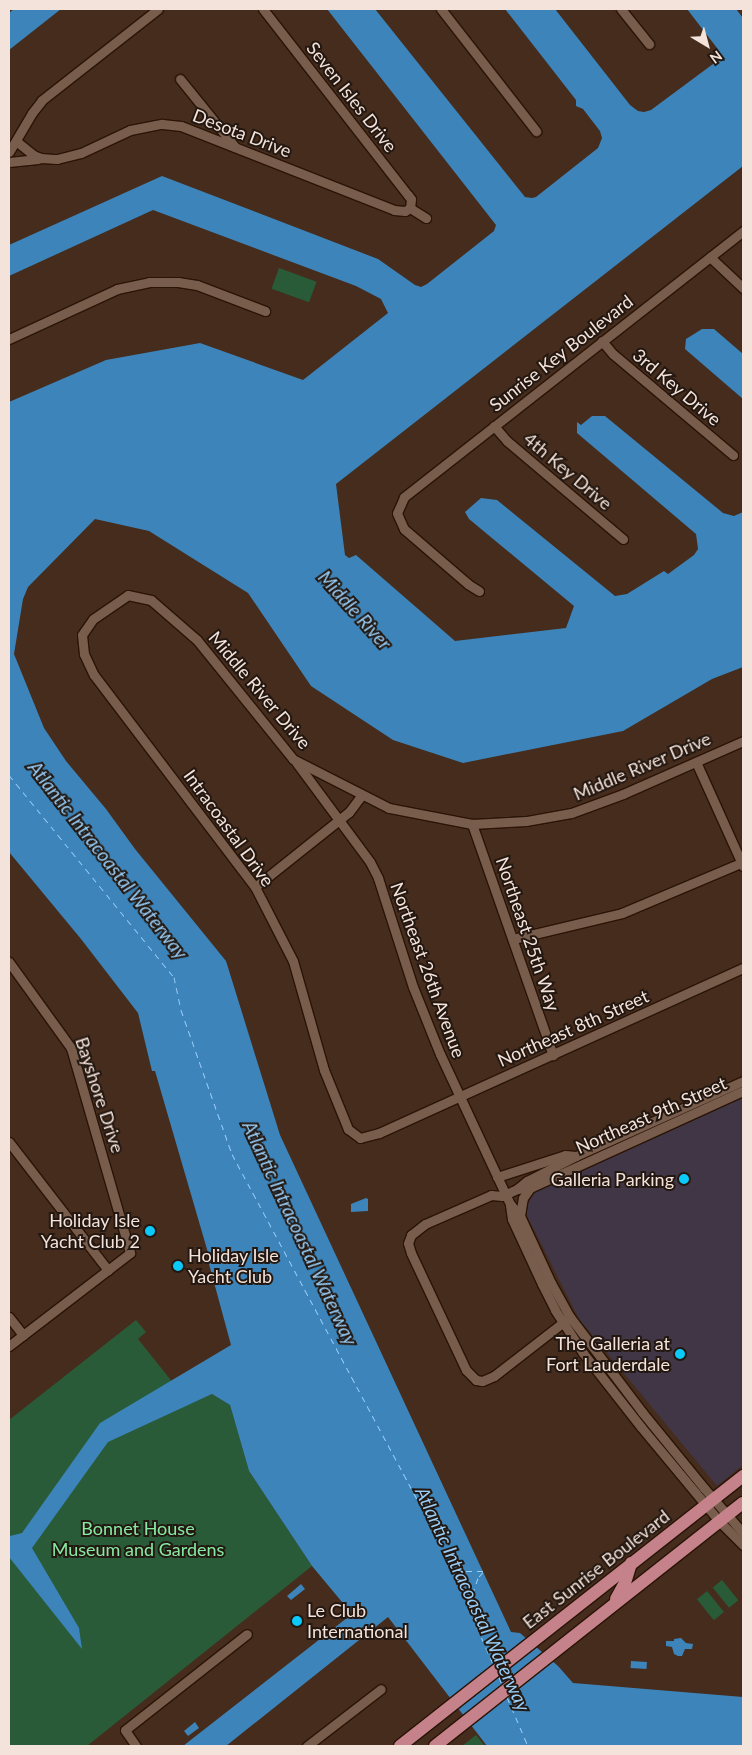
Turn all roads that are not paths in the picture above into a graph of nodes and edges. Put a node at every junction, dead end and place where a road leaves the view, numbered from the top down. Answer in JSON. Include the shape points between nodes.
{"nodes":[{"id":1,"x":158,"y":9,"type":"edge"},
{"id":2,"x":263,"y":9,"type":"edge"},
{"id":3,"x":441,"y":9,"type":"edge"},
{"id":4,"x":621,"y":9,"type":"edge"},
{"id":5,"x":649,"y":44,"type":"dead end"},
{"id":6,"x":180,"y":80,"type":"dead end"},
{"id":7,"x":536,"y":131,"type":"dead end"},
{"id":8,"x":16,"y":140,"type":"junction"},
{"id":9,"x":236,"y":149,"type":"junction"},
{"id":10,"x":9,"y":152,"type":"edge"},
{"id":11,"x":41,"y":158,"type":"junction"},
{"id":12,"x":9,"y":162,"type":"edge"},
{"id":13,"x":410,"y":208,"type":"junction"},
{"id":14,"x":426,"y":218,"type":"dead end"},
{"id":15,"x":743,"y":231,"type":"edge"},
{"id":16,"x":710,"y":257,"type":"junction"},
{"id":17,"x":743,"y":288,"type":"edge"},
{"id":18,"x":265,"y":311,"type":"dead end"},
{"id":19,"x":9,"y":339,"type":"edge"},
{"id":20,"x":602,"y":341,"type":"junction"},
{"id":21,"x":494,"y":426,"type":"junction"},
{"id":22,"x":733,"y":455,"type":"dead end"},
{"id":23,"x":623,"y":539,"type":"dead end"},
{"id":24,"x":479,"y":591,"type":"dead end"},
{"id":25,"x":103,"y":611,"type":"joint"},
{"id":26,"x":743,"y":741,"type":"edge"},
{"id":27,"x":294,"y":759,"type":"junction"},
{"id":28,"x":696,"y":762,"type":"junction"},
{"id":29,"x":361,"y":796,"type":"junction"},
{"id":30,"x":339,"y":820,"type":"junction"},
{"id":31,"x":472,"y":824,"type":"junction"},
{"id":32,"x":742,"y":864,"type":"edge"},
{"id":33,"x":255,"y":887,"type":"junction"},
{"id":34,"x":513,"y":939,"type":"junction"},
{"id":35,"x":10,"y":964,"type":"edge"},
{"id":36,"x":743,"y":968,"type":"edge"},
{"id":37,"x":553,"y":1055,"type":"junction"},
{"id":38,"x":743,"y":1080,"type":"edge"},
{"id":39,"x":743,"y":1091,"type":"edge"},
{"id":40,"x":460,"y":1097,"type":"junction"},
{"id":41,"x":360,"y":1138,"type":"joint"},
{"id":42,"x":9,"y":1142,"type":"edge"},
{"id":43,"x":576,"y":1156,"type":"junction"},
{"id":44,"x":497,"y":1177,"type":"junction"},
{"id":45,"x":530,"y":1188,"type":"junction"},
{"id":46,"x":516,"y":1189,"type":"junction"},
{"id":47,"x":505,"y":1194,"type":"junction"},
{"id":48,"x":510,"y":1204,"type":"junction"},
{"id":49,"x":520,"y":1216,"type":"junction"},
{"id":50,"x":108,"y":1270,"type":"junction"},
{"id":51,"x":9,"y":1317,"type":"edge"},
{"id":52,"x":566,"y":1319,"type":"junction"},
{"id":53,"x":23,"y":1335,"type":"junction"},
{"id":54,"x":9,"y":1346,"type":"edge"},
{"id":55,"x":743,"y":1476,"type":"edge"},
{"id":56,"x":711,"y":1502,"type":"junction"},
{"id":57,"x":743,"y":1503,"type":"edge"},
{"id":58,"x":724,"y":1518,"type":"junction"},
{"id":59,"x":743,"y":1533,"type":"edge"},
{"id":60,"x":743,"y":1545,"type":"edge"},
{"id":61,"x":631,"y":1563,"type":"junction"},
{"id":62,"x":612,"y":1605,"type":"junction"},
{"id":63,"x":247,"y":1634,"type":"dead end"},
{"id":64,"x":381,"y":1689,"type":"dead end"},
{"id":65,"x":136,"y":1746,"type":"edge"},
{"id":66,"x":307,"y":1746,"type":"edge"},
{"id":67,"x":400,"y":1746,"type":"edge"},
{"id":68,"x":434,"y":1746,"type":"edge"}],
"edges":[{"from":1,"to":8,"type":"street","via":[[47,95]]},
{"from":2,"to":13,"type":"street","name":"Seven Isles Drive","via":[[411,199]]},
{"from":3,"to":7,"type":"street"},
{"from":4,"to":5,"type":"street"},
{"from":6,"to":9,"type":"street"},
{"from":8,"to":10,"type":"street"},
{"from":8,"to":11,"type":"street"},
{"from":9,"to":11,"type":"street","name":"Desota Drive","via":[[181,126],[162,124],[130,130],[70,156]]},
{"from":9,"to":13,"type":"street","name":"Desota Drive","via":[[394,210]]},
{"from":11,"to":12,"type":"street","name":"Desota Drive"},
{"from":13,"to":14,"type":"street","name":"Desota Drive"},
{"from":15,"to":16,"type":"street","name":"Sunrise Key Boulevard"},
{"from":16,"to":17,"type":"street"},
{"from":16,"to":20,"type":"street","name":"Sunrise Key Boulevard"},
{"from":18,"to":19,"type":"street","via":[[197,285],[149,282],[117,289]]},
{"from":20,"to":21,"type":"street","name":"Sunrise Key Boulevard"},
{"from":20,"to":22,"type":"street","name":"3rd Key Drive","via":[[613,354]]},
{"from":21,"to":23,"type":"street","name":"4th Key Drive","via":[[507,441]]},
{"from":21,"to":24,"type":"street","name":"Sunrise Key Boulevard","via":[[409,492],[397,513],[404,529]]},
{"from":25,"to":27,"type":"street","name":"Middle River Drive","via":[[128,595],[151,600],[197,640]]},
{"from":25,"to":33,"type":"street","name":"Intracoastal Drive","via":[[82,635],[84,654],[94,675]]},
{"from":26,"to":28,"type":"street","name":"Middle River Drive"},
{"from":27,"to":29,"type":"street","name":"Middle River Drive"},
{"from":27,"to":30,"type":"street","name":"Northeast 26th Avenue"},
{"from":28,"to":31,"type":"street","name":"Middle River Drive","via":[[571,813],[526,821]]},
{"from":28,"to":32,"type":"street"},
{"from":29,"to":30,"type":"street"},
{"from":29,"to":31,"type":"street","name":"Middle River Drive","via":[[389,808]]},
{"from":30,"to":33,"type":"street"},
{"from":30,"to":40,"type":"street","name":"Northeast 26th Avenue","via":[[378,878],[413,987]]},
{"from":31,"to":34,"type":"street","name":"Northeast 25th Way"},
{"from":32,"to":34,"type":"street","via":[[622,914]]},
{"from":33,"to":41,"type":"street","name":"Intracoastal Drive","via":[[294,961],[324,1070],[348,1128]]},
{"from":34,"to":37,"type":"street","name":"Northeast 25th Way"},
{"from":35,"to":50,"type":"street","name":"Bayshore Drive","via":[[71,1048],[130,1253]]},
{"from":36,"to":37,"type":"street","name":"Northeast 8th Street"},
{"from":37,"to":40,"type":"street","name":"Northeast 8th Street"},
{"from":38,"to":43,"type":"street","name":"Northeast 9th Street"},
{"from":39,"to":45,"type":"street","name":"Northeast 9th Street"},
{"from":40,"to":41,"type":"street","name":"Northeast 8th Street","via":[[380,1133]]},
{"from":40,"to":44,"type":"street","name":"Northeast 26th Avenue"},
{"from":42,"to":50,"type":"street"},
{"from":43,"to":44,"type":"street","name":"Northeast 9th Street","via":[[565,1155]]},
{"from":43,"to":46,"type":"street","name":"Northeast 9th Street","via":[[527,1180]]},
{"from":44,"to":47,"type":"street","name":"Northeast 26th Avenue"},
{"from":45,"to":46,"type":"street","name":"Northeast 9th Street"},
{"from":45,"to":49,"type":"street","via":[[523,1198]]},
{"from":46,"to":47,"type":"street","name":"Northeast 9th Street"},
{"from":47,"to":48,"type":"street","name":"Northeast 26th Avenue"},
{"from":47,"to":52,"type":"street","name":"Northeast 9th Street","via":[[491,1195],[425,1224],[413,1231],[409,1238],[411,1253],[466,1370],[476,1380],[494,1376]]},
{"from":48,"to":49,"type":"street","name":"Northeast 26th Avenue"},
{"from":48,"to":52,"type":"street","name":"Northeast 26th Avenue","via":[[512,1219],[542,1284]]},
{"from":49,"to":52,"type":"street","name":"Northeast 26th Avenue"},
{"from":50,"to":53,"type":"street"},
{"from":51,"to":53,"type":"street"},
{"from":52,"to":56,"type":"street","name":"Northeast 26th Avenue","via":[[704,1488]]},
{"from":53,"to":54,"type":"street"},
{"from":55,"to":56,"type":"main road","name":"East Sunrise Boulevard"},
{"from":56,"to":58,"type":"street","name":"Northeast 26th Avenue"},
{"from":56,"to":61,"type":"main road","name":"East Sunrise Boulevard"},
{"from":57,"to":58,"type":"main road"},
{"from":58,"to":59,"type":"street"},
{"from":58,"to":60,"type":"street"},
{"from":58,"to":62,"type":"main road"},
{"from":61,"to":62,"type":"main road","via":[[625,1583]]},
{"from":61,"to":67,"type":"main road","name":"East Sunrise Boulevard"},
{"from":62,"to":68,"type":"main road"},
{"from":63,"to":65,"type":"street","via":[[125,1730]]},
{"from":64,"to":66,"type":"street"}]}
